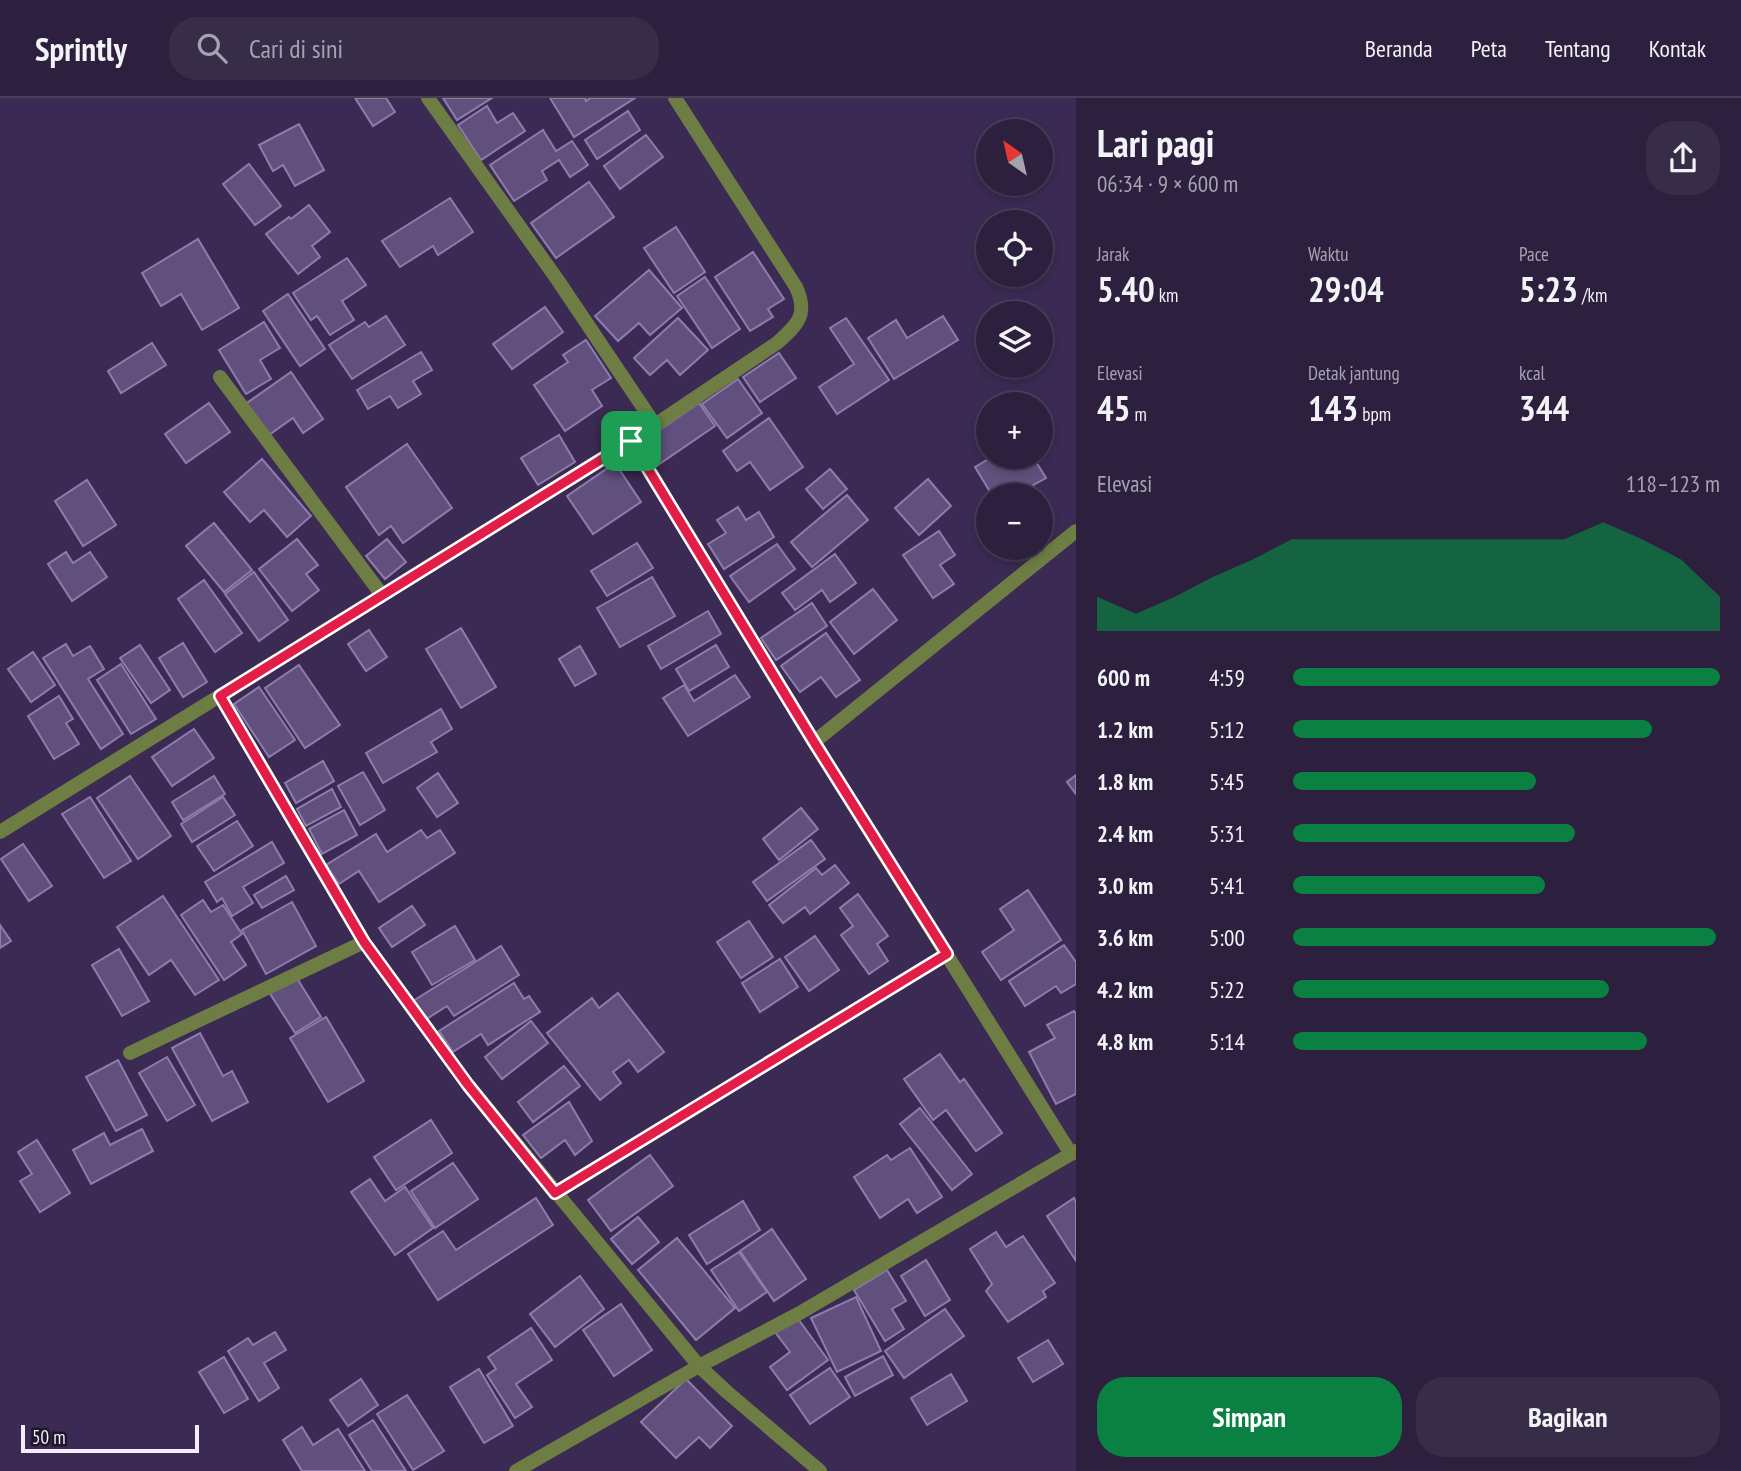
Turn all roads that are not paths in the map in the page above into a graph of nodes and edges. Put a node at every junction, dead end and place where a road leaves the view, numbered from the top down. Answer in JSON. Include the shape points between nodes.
{"nodes":[{"id":1,"x":428,"y":98,"type":"edge"},
{"id":2,"x":675,"y":98,"type":"edge"},
{"id":3,"x":220,"y":377,"type":"dead end"},
{"id":4,"x":655,"y":425,"type":"junction"},
{"id":5,"x":631,"y":441,"type":"junction"},
{"id":6,"x":1076,"y":531,"type":"edge"},
{"id":7,"x":382,"y":595,"type":"junction"},
{"id":8,"x":220,"y":696,"type":"junction"},
{"id":9,"x":814,"y":742,"type":"junction"},
{"id":10,"x":0,"y":832,"type":"edge"},
{"id":11,"x":364,"y":942,"type":"junction"},
{"id":12,"x":947,"y":954,"type":"junction"},
{"id":13,"x":130,"y":1053,"type":"dead end"},
{"id":14,"x":1073,"y":1152,"type":"edge"},
{"id":15,"x":555,"y":1193,"type":"junction"},
{"id":16,"x":699,"y":1366,"type":"junction"},
{"id":17,"x":516,"y":1471,"type":"edge"},
{"id":18,"x":820,"y":1471,"type":"edge"}],
"edges":[{"from":1,"to":4,"type":"street"},
{"from":2,"to":4,"type":"street","via":[[796,287],[802,309],[793,328],[777,343]]},
{"from":3,"to":7,"type":"street"},
{"from":4,"to":5,"type":"street"},
{"from":5,"to":7,"type":"street"},
{"from":5,"to":9,"type":"street"},
{"from":6,"to":9,"type":"street"},
{"from":7,"to":8,"type":"street"},
{"from":8,"to":10,"type":"street"},
{"from":8,"to":11,"type":"street"},
{"from":9,"to":12,"type":"street"},
{"from":11,"to":13,"type":"street"},
{"from":11,"to":15,"type":"street","via":[[468,1085]]},
{"from":12,"to":14,"type":"street"},
{"from":12,"to":15,"type":"street"},
{"from":14,"to":16,"type":"street","via":[[798,1314]]},
{"from":15,"to":16,"type":"street"},
{"from":16,"to":17,"type":"street"},
{"from":16,"to":18,"type":"street"}]}
